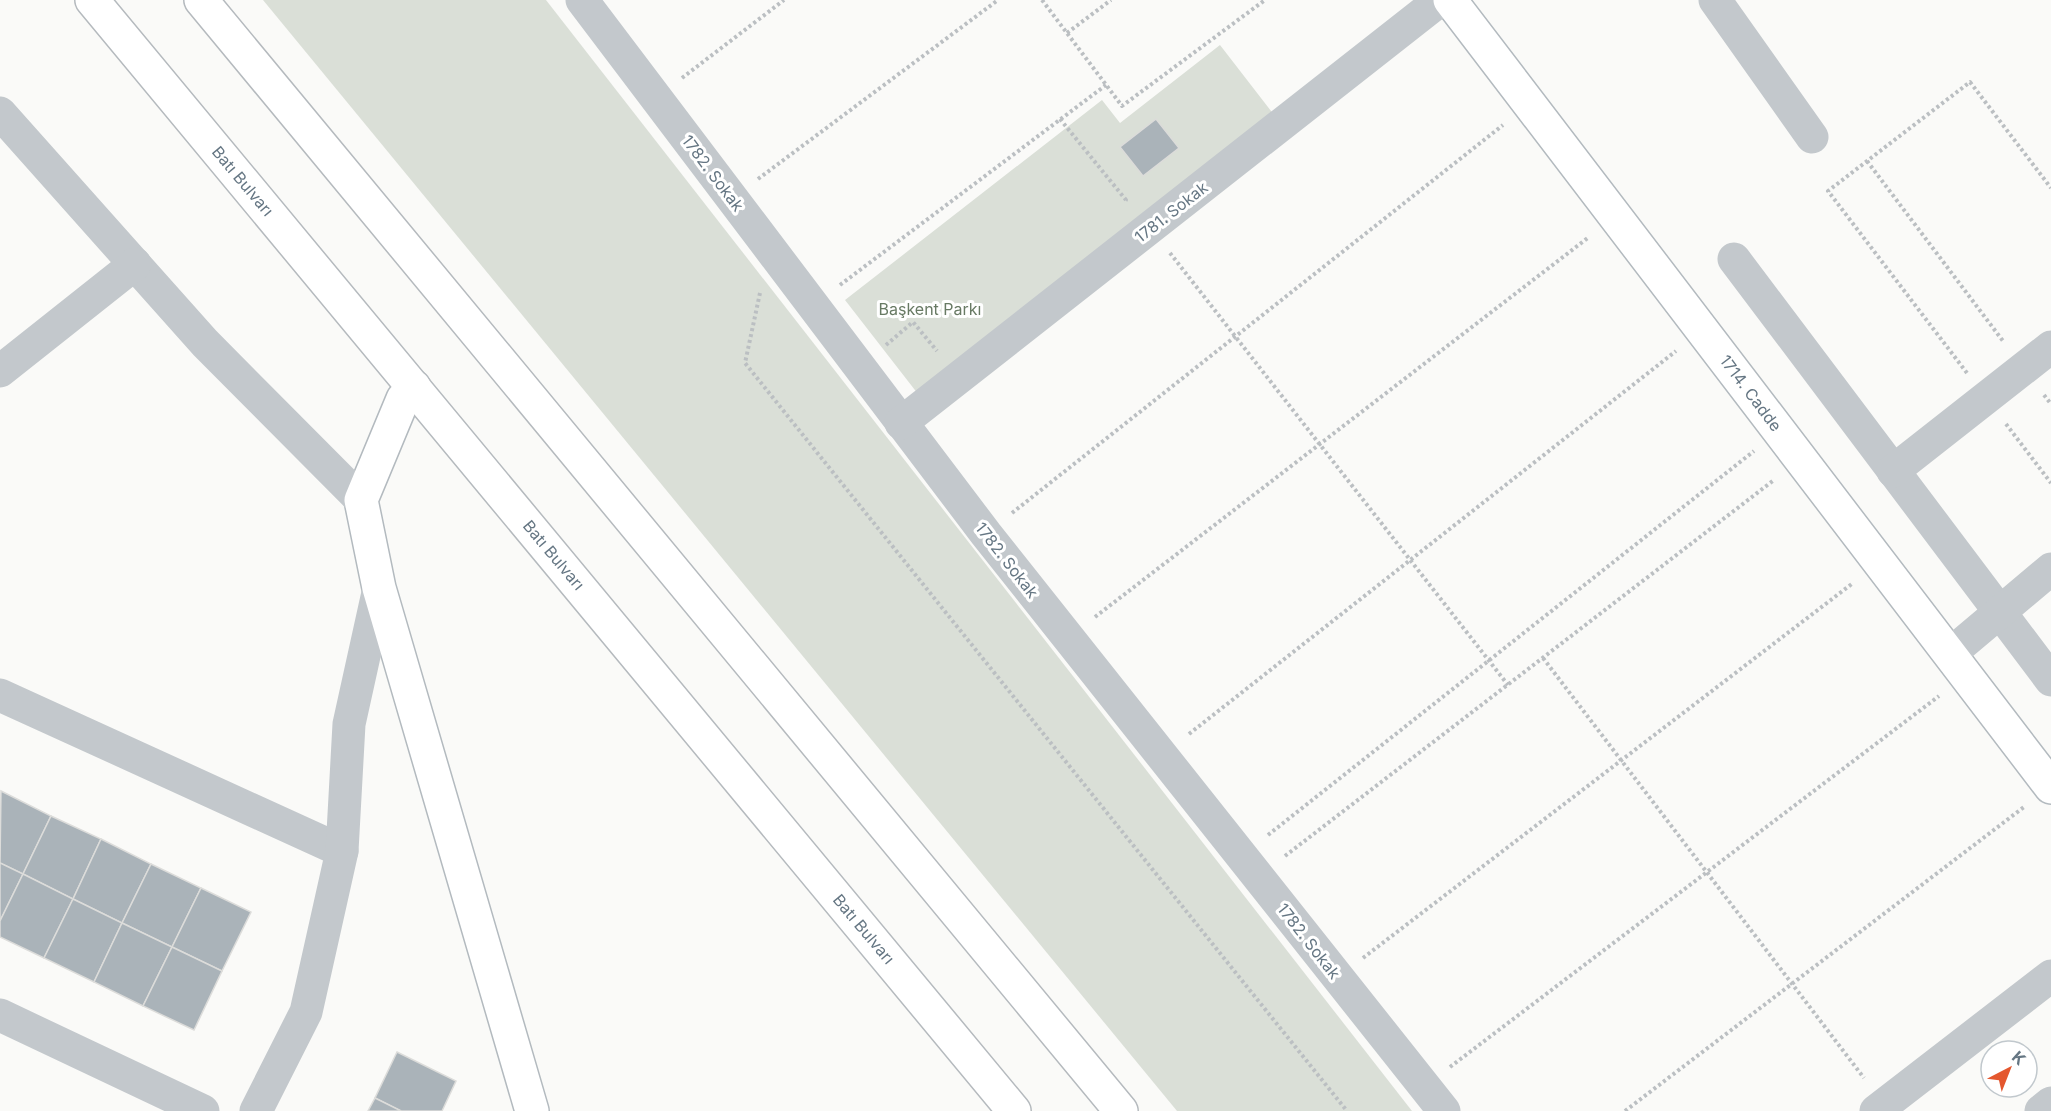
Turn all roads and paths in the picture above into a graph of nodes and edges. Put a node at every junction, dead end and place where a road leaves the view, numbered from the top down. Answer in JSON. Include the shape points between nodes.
{"nodes":[{"id":1,"x":92,"y":0,"type":"edge"},
{"id":2,"x":201,"y":0,"type":"edge"},
{"id":3,"x":582,"y":0,"type":"edge"},
{"id":4,"x":784,"y":0,"type":"edge"},
{"id":5,"x":998,"y":0,"type":"edge"},
{"id":6,"x":1042,"y":0,"type":"edge"},
{"id":7,"x":1111,"y":0,"type":"edge"},
{"id":8,"x":1265,"y":0,"type":"edge"},
{"id":9,"x":1440,"y":0,"type":"edge"},
{"id":10,"x":1450,"y":0,"type":"edge"},
{"id":11,"x":1715,"y":0,"type":"edge"},
{"id":12,"x":1067,"y":33,"type":"junction"},
{"id":13,"x":1106,"y":85,"type":"junction"},
{"id":14,"x":655,"y":98,"type":"junction"},
{"id":15,"x":1529,"y":104,"type":"junction"},
{"id":16,"x":0,"y":113,"type":"edge"},
{"id":17,"x":1060,"y":119,"type":"junction"},
{"id":18,"x":1812,"y":137,"type":"dead end"},
{"id":19,"x":1867,"y":161,"type":"junction"},
{"id":20,"x":2051,"y":189,"type":"edge"},
{"id":21,"x":732,"y":199,"type":"junction"},
{"id":22,"x":1117,"y":207,"type":"dead end"},
{"id":23,"x":1616,"y":217,"type":"junction"},
{"id":24,"x":1150,"y":228,"type":"junction"},
{"id":25,"x":769,"y":248,"type":"junction"},
{"id":26,"x":1734,"y":258,"type":"dead end"},
{"id":27,"x":135,"y":264,"type":"junction"},
{"id":28,"x":813,"y":305,"type":"junction"},
{"id":29,"x":1703,"y":331,"type":"junction"},
{"id":30,"x":1235,"y":336,"type":"junction"},
{"id":31,"x":2051,"y":347,"type":"edge"},
{"id":32,"x":937,"y":351,"type":"dead end"},
{"id":33,"x":859,"y":367,"type":"junction"},
{"id":34,"x":2024,"y":368,"type":"junction"},
{"id":35,"x":0,"y":371,"type":"edge"},
{"id":36,"x":414,"y":387,"type":"junction"},
{"id":37,"x":1986,"y":398,"type":"junction"},
{"id":38,"x":2051,"y":404,"type":"edge"},
{"id":39,"x":902,"y":423,"type":"junction"},
{"id":40,"x":1779,"y":431,"type":"junction"},
{"id":41,"x":1320,"y":444,"type":"junction"},
{"id":42,"x":1801,"y":460,"type":"junction"},
{"id":43,"x":1893,"y":471,"type":"junction"},
{"id":44,"x":2051,"y":483,"type":"edge"},
{"id":45,"x":362,"y":500,"type":"junction"},
{"id":46,"x":986,"y":534,"type":"junction"},
{"id":47,"x":1410,"y":560,"type":"junction"},
{"id":48,"x":1879,"y":562,"type":"junction"},
{"id":49,"x":2051,"y":569,"type":"edge"},
{"id":50,"x":379,"y":588,"type":"junction"},
{"id":51,"x":2000,"y":612,"type":"junction"},
{"id":52,"x":1068,"y":638,"type":"junction"},
{"id":53,"x":1543,"y":658,"type":"junction"},
{"id":54,"x":1489,"y":660,"type":"junction"},
{"id":55,"x":1958,"y":665,"type":"junction"},
{"id":56,"x":2051,"y":680,"type":"edge"},
{"id":57,"x":1508,"y":685,"type":"junction"},
{"id":58,"x":0,"y":695,"type":"edge"},
{"id":59,"x":1161,"y":755,"type":"junction"},
{"id":60,"x":1621,"y":761,"type":"junction"},
{"id":61,"x":2051,"y":787,"type":"edge"},
{"id":62,"x":342,"y":851,"type":"junction"},
{"id":63,"x":1250,"y":866,"type":"junction"},
{"id":64,"x":1707,"y":872,"type":"junction"},
{"id":65,"x":2051,"y":976,"type":"edge"},
{"id":66,"x":1338,"y":978,"type":"junction"},
{"id":67,"x":1792,"y":983,"type":"junction"},
{"id":68,"x":0,"y":1015,"type":"edge"},
{"id":69,"x":1434,"y":1099,"type":"edge"},
{"id":70,"x":2051,"y":1104,"type":"edge"},
{"id":71,"x":1880,"y":1108,"type":"edge"},
{"id":72,"x":203,"y":1111,"type":"edge"},
{"id":73,"x":256,"y":1111,"type":"edge"},
{"id":74,"x":532,"y":1111,"type":"edge"},
{"id":75,"x":1014,"y":1111,"type":"edge"},
{"id":76,"x":1122,"y":1111,"type":"edge"},
{"id":77,"x":1347,"y":1111,"type":"edge"},
{"id":78,"x":1625,"y":1111,"type":"edge"},
{"id":79,"x":2041,"y":1111,"type":"edge"}],
"edges":[{"from":1,"to":36,"type":"main road","name":"Batı Bulvarı"},
{"from":2,"to":76,"type":"main road"},
{"from":3,"to":14,"type":"street","name":"1782. Sokak"},
{"from":4,"to":14,"type":"path"},
{"from":5,"to":21,"type":"path"},
{"from":6,"to":12,"type":"path"},
{"from":7,"to":12,"type":"path"},
{"from":8,"to":13,"type":"path","via":[[1122,106]]},
{"from":9,"to":24,"type":"street","name":"1781. Sokak"},
{"from":10,"to":15,"type":"main road","name":"1714. Cadde"},
{"from":11,"to":18,"type":"street"},
{"from":12,"to":13,"type":"path"},
{"from":13,"to":17,"type":"path"},
{"from":14,"to":21,"type":"street","name":"1782. Sokak"},
{"from":15,"to":23,"type":"main road","name":"1714. Cadde"},
{"from":15,"to":30,"type":"path"},
{"from":16,"to":27,"type":"street"},
{"from":17,"to":22,"type":"path","via":[[1126,200]]},
{"from":17,"to":28,"type":"path"},
{"from":19,"to":20,"type":"path","via":[[1970,82]]},
{"from":19,"to":34,"type":"path"},
{"from":19,"to":37,"type":"path","via":[[1828,191]]},
{"from":21,"to":25,"type":"street","name":"1782. Sokak"},
{"from":23,"to":29,"type":"main road","name":"1714. Cadde"},
{"from":23,"to":41,"type":"path"},
{"from":24,"to":30,"type":"path"},
{"from":24,"to":39,"type":"street","name":"1781. Sokak"},
{"from":25,"to":28,"type":"street","name":"1782. Sokak"},
{"from":25,"to":77,"type":"path","via":[[746,363]]},
{"from":26,"to":43,"type":"street"},
{"from":27,"to":35,"type":"street"},
{"from":27,"to":45,"type":"street","via":[[205,343]]},
{"from":28,"to":33,"type":"street","name":"1782. Sokak"},
{"from":29,"to":40,"type":"main road","name":"1714. Cadde"},
{"from":29,"to":47,"type":"path"},
{"from":30,"to":41,"type":"path"},
{"from":30,"to":46,"type":"path"},
{"from":31,"to":34,"type":"street"},
{"from":32,"to":33,"type":"path","via":[[914,322]]},
{"from":33,"to":39,"type":"street","name":"1782. Sokak"},
{"from":34,"to":37,"type":"street"},
{"from":34,"to":38,"type":"path"},
{"from":36,"to":45,"type":"main road","via":[[403,399]]},
{"from":36,"to":75,"type":"main road","name":"Batı Bulvarı"},
{"from":37,"to":43,"type":"street"},
{"from":37,"to":44,"type":"path"},
{"from":39,"to":46,"type":"street","name":"1782. Sokak"},
{"from":40,"to":42,"type":"main road","name":"1714. Cadde"},
{"from":40,"to":54,"type":"path"},
{"from":41,"to":47,"type":"path"},
{"from":41,"to":52,"type":"path"},
{"from":42,"to":48,"type":"main road","name":"1714. Cadde"},
{"from":42,"to":53,"type":"path"},
{"from":43,"to":51,"type":"street"},
{"from":45,"to":50,"type":"main road"},
{"from":46,"to":52,"type":"street","name":"1782. Sokak"},
{"from":47,"to":54,"type":"path"},
{"from":47,"to":59,"type":"path"},
{"from":48,"to":55,"type":"main road","name":"1714. Cadde"},
{"from":48,"to":60,"type":"path"},
{"from":49,"to":51,"type":"street"},
{"from":50,"to":62,"type":"street","via":[[349,724]]},
{"from":50,"to":74,"type":"main road"},
{"from":51,"to":55,"type":"street"},
{"from":51,"to":56,"type":"street"},
{"from":52,"to":59,"type":"street","name":"1782. Sokak"},
{"from":53,"to":57,"type":"path"},
{"from":53,"to":60,"type":"path"},
{"from":54,"to":57,"type":"path"},
{"from":54,"to":63,"type":"path"},
{"from":55,"to":61,"type":"main road","name":"1714. Cadde"},
{"from":55,"to":64,"type":"path"},
{"from":57,"to":63,"type":"path"},
{"from":58,"to":62,"type":"street"},
{"from":59,"to":63,"type":"street","name":"1782. Sokak"},
{"from":60,"to":64,"type":"path"},
{"from":60,"to":66,"type":"path"},
{"from":61,"to":67,"type":"path"},
{"from":62,"to":73,"type":"street","via":[[306,1012]]},
{"from":63,"to":66,"type":"street","name":"1782. Sokak"},
{"from":64,"to":67,"type":"path"},
{"from":64,"to":69,"type":"path"},
{"from":65,"to":71,"type":"street"},
{"from":66,"to":69,"type":"street","name":"1782. Sokak"},
{"from":67,"to":71,"type":"path"},
{"from":67,"to":78,"type":"path"},
{"from":68,"to":72,"type":"street"},
{"from":70,"to":79,"type":"street"}]}
